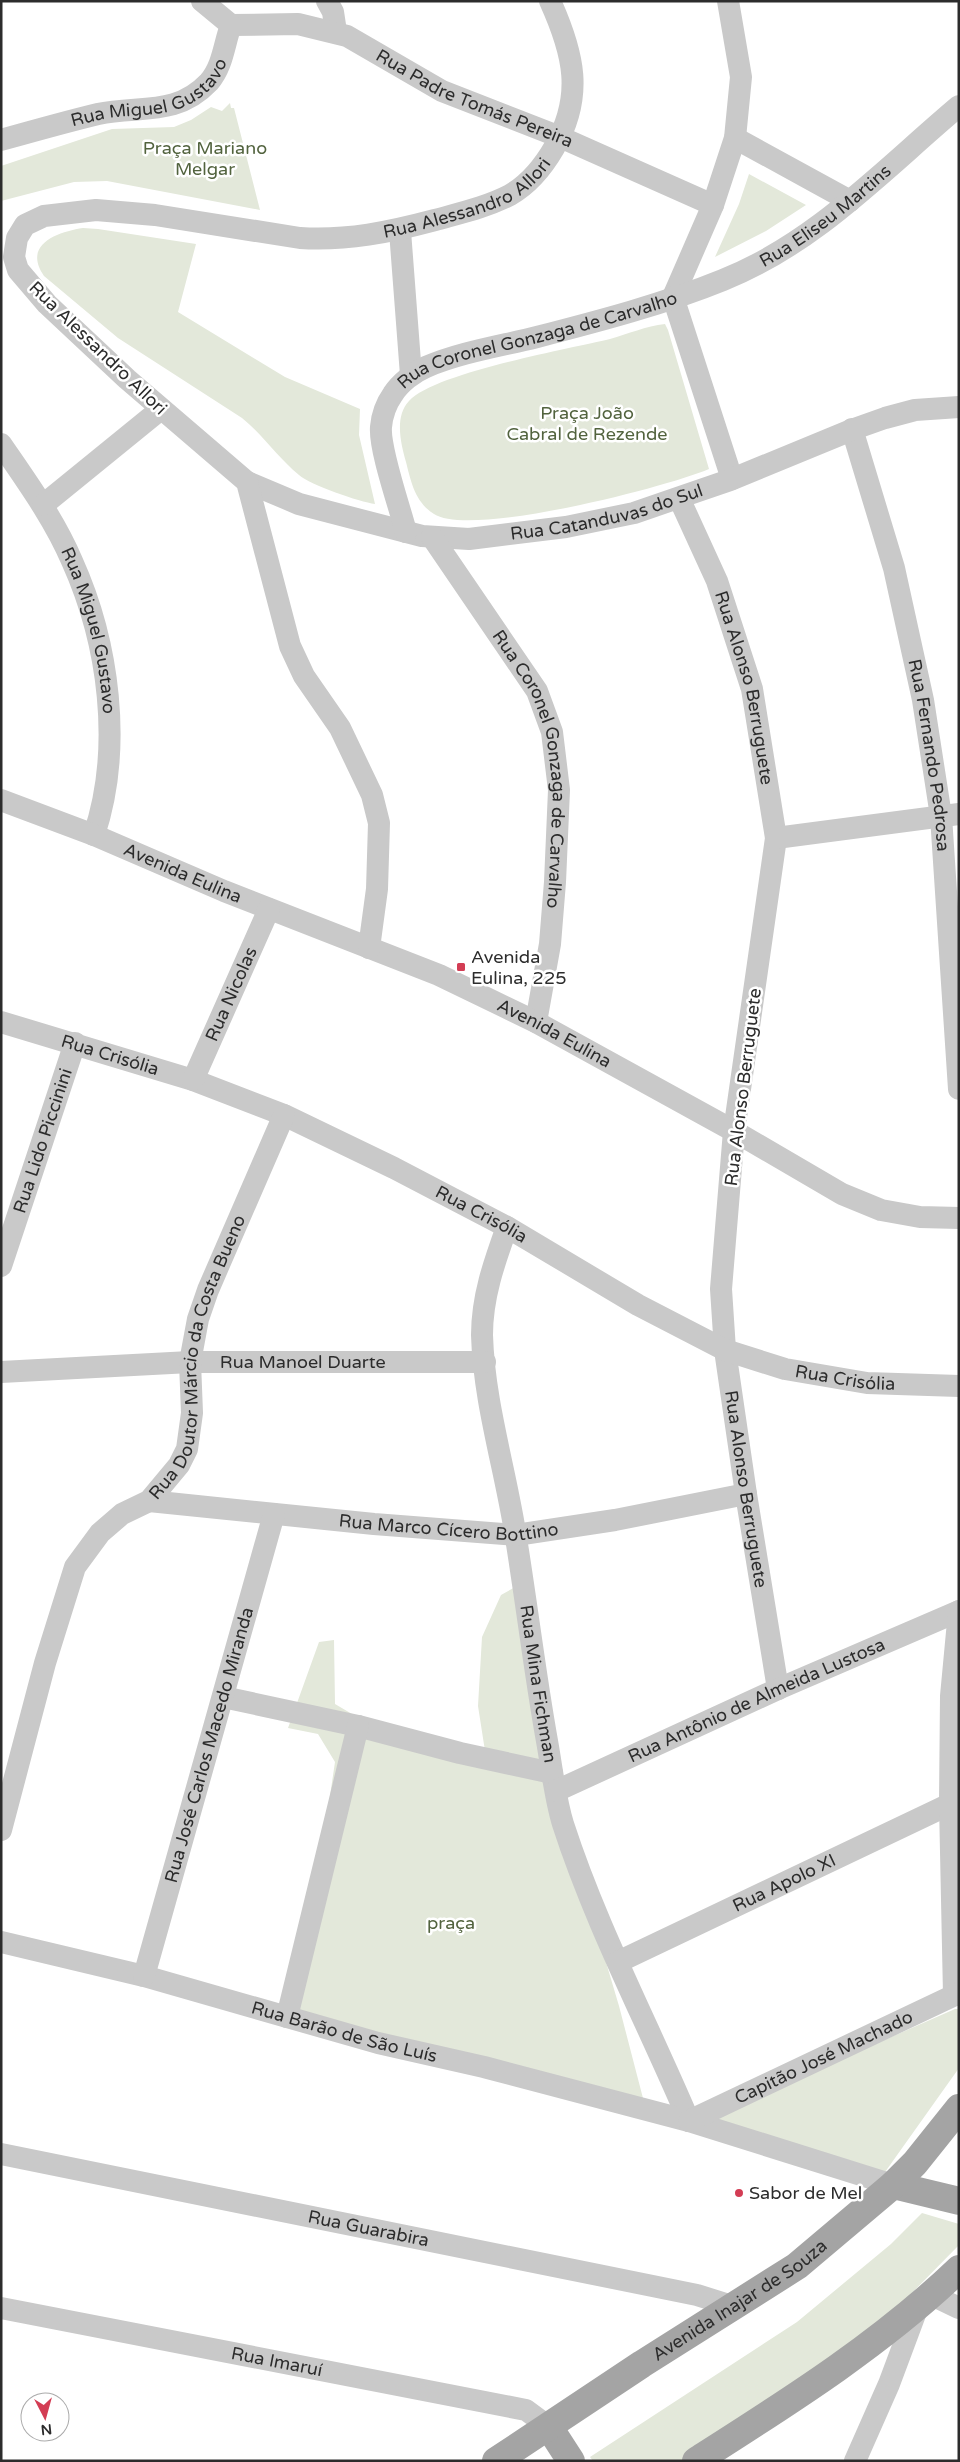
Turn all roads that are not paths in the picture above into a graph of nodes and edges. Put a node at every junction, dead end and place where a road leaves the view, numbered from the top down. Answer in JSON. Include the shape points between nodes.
{"nodes":[{"id":1,"x":202,"y":1,"type":"edge"},
{"id":2,"x":327,"y":1,"type":"edge"},
{"id":3,"x":550,"y":1,"type":"edge"},
{"id":4,"x":728,"y":1,"type":"edge"},
{"id":5,"x":231,"y":25,"type":"junction"},
{"id":6,"x":336,"y":32,"type":"junction"},
{"id":7,"x":959,"y":106,"type":"edge"},
{"id":8,"x":560,"y":137,"type":"junction"},
{"id":9,"x":734,"y":138,"type":"junction"},
{"id":10,"x":1,"y":140,"type":"edge"},
{"id":11,"x":850,"y":201,"type":"junction"},
{"id":12,"x":713,"y":205,"type":"junction"},
{"id":13,"x":400,"y":231,"type":"junction"},
{"id":14,"x":9,"y":235,"type":"edge"},
{"id":15,"x":10,"y":274,"type":"edge"},
{"id":16,"x":673,"y":297,"type":"junction"},
{"id":17,"x":412,"y":375,"type":"junction"},
{"id":18,"x":959,"y":407,"type":"edge"},
{"id":19,"x":161,"y":409,"type":"junction"},
{"id":20,"x":852,"y":430,"type":"junction"},
{"id":21,"x":1,"y":444,"type":"edge"},
{"id":22,"x":732,"y":479,"type":"junction"},
{"id":23,"x":247,"y":482,"type":"junction"},
{"id":24,"x":679,"y":498,"type":"junction"},
{"id":25,"x":43,"y":504,"type":"junction"},
{"id":26,"x":406,"y":532,"type":"junction"},
{"id":27,"x":432,"y":537,"type":"junction"},
{"id":28,"x":1,"y":800,"type":"edge"},
{"id":29,"x":950,"y":815,"type":"edge"},
{"id":30,"x":94,"y":834,"type":"junction"},
{"id":31,"x":776,"y":838,"type":"junction"},
{"id":32,"x":269,"y":909,"type":"junction"},
{"id":33,"x":369,"y":948,"type":"junction"},
{"id":34,"x":1,"y":1022,"type":"edge"},
{"id":35,"x":536,"y":1022,"type":"junction"},
{"id":36,"x":75,"y":1043,"type":"junction"},
{"id":37,"x":193,"y":1080,"type":"junction"},
{"id":38,"x":959,"y":1089,"type":"edge"},
{"id":39,"x":284,"y":1115,"type":"junction"},
{"id":40,"x":734,"y":1131,"type":"junction"},
{"id":41,"x":959,"y":1218,"type":"edge"},
{"id":42,"x":507,"y":1227,"type":"junction"},
{"id":43,"x":1,"y":1266,"type":"edge"},
{"id":44,"x":725,"y":1350,"type":"junction"},
{"id":45,"x":190,"y":1362,"type":"junction"},
{"id":46,"x":485,"y":1362,"type":"junction"},
{"id":47,"x":1,"y":1372,"type":"edge"},
{"id":48,"x":959,"y":1386,"type":"edge"},
{"id":49,"x":746,"y":1494,"type":"junction"},
{"id":50,"x":149,"y":1501,"type":"junction"},
{"id":51,"x":274,"y":1514,"type":"junction"},
{"id":52,"x":516,"y":1535,"type":"junction"},
{"id":53,"x":959,"y":1611,"type":"edge"},
{"id":54,"x":778,"y":1689,"type":"junction"},
{"id":55,"x":223,"y":1697,"type":"junction"},
{"id":56,"x":358,"y":1726,"type":"junction"},
{"id":57,"x":554,"y":1782,"type":"junction"},
{"id":58,"x":950,"y":1804,"type":"junction"},
{"id":59,"x":1,"y":1830,"type":"edge"},
{"id":60,"x":1,"y":1942,"type":"edge"},
{"id":61,"x":618,"y":1962,"type":"junction"},
{"id":62,"x":144,"y":1976,"type":"junction"},
{"id":63,"x":956,"y":1994,"type":"edge"},
{"id":64,"x":287,"y":2016,"type":"junction"},
{"id":65,"x":959,"y":2108,"type":"edge"},
{"id":66,"x":689,"y":2121,"type":"junction"},
{"id":67,"x":1,"y":2154,"type":"edge"},
{"id":68,"x":893,"y":2185,"type":"junction"},
{"id":69,"x":959,"y":2201,"type":"edge"},
{"id":70,"x":959,"y":2269,"type":"edge"},
{"id":71,"x":924,"y":2302,"type":"junction"},
{"id":72,"x":735,"y":2307,"type":"junction"},
{"id":73,"x":1,"y":2308,"type":"edge"},
{"id":74,"x":959,"y":2308,"type":"edge"},
{"id":75,"x":549,"y":2427,"type":"junction"},
{"id":76,"x":496,"y":2461,"type":"edge"},
{"id":77,"x":571,"y":2461,"type":"edge"},
{"id":78,"x":696,"y":2461,"type":"edge"},
{"id":79,"x":855,"y":2461,"type":"edge"}],
"edges":[{"from":1,"to":5,"type":"street","name":"Rua Miguel Gustavo"},
{"from":2,"to":6,"type":"street","via":[[333,12]]},
{"from":3,"to":8,"type":"street","name":"Rua Alessandro Allori","via":[[569,48],[573,78],[571,110]]},
{"from":4,"to":9,"type":"street","name":"Rua Coronel Gonzaga de Carvalho","via":[[741,77]]},
{"from":5,"to":6,"type":"street","name":"Rua Padre Tomás Pereira","via":[[298,24]]},
{"from":5,"to":10,"type":"street","name":"Rua Miguel Gustavo","via":[[216,72],[180,103],[170,107],[101,114]]},
{"from":6,"to":8,"type":"street","name":"Rua Padre Tomás Pereira","via":[[442,91]]},
{"from":7,"to":11,"type":"street","name":"Rua Eliseu Martins"},
{"from":8,"to":12,"type":"street","name":"Rua Padre Tomás Pereira"},
{"from":8,"to":13,"type":"street","name":"Rua Alessandro Allori","via":[[538,171],[509,195]]},
{"from":9,"to":11,"type":"street"},
{"from":9,"to":12,"type":"street","name":"Rua Coronel Gonzaga de Carvalho"},
{"from":11,"to":16,"type":"street","name":"Rua Eliseu Martins","via":[[777,253],[725,279]]},
{"from":12,"to":16,"type":"street","name":"Rua Coronel Gonzaga de Carvalho"},
{"from":13,"to":14,"type":"street","name":"Rua Alessandro Allori","via":[[318,239],[96,210],[44,216]]},
{"from":13,"to":17,"type":"street"},
{"from":14,"to":15,"type":"street","name":"Rua Alessandro Allori","via":[[14,257]]},
{"from":15,"to":19,"type":"street","name":"Rua Alessandro Allori"},
{"from":16,"to":17,"type":"street","name":"Rua Coronel Gonzaga de Carvalho","via":[[576,327],[454,357]]},
{"from":16,"to":22,"type":"street"},
{"from":17,"to":26,"type":"street","name":"Rua Coronel Gonzaga de Carvalho","via":[[393,393],[384,410],[380,429]]},
{"from":18,"to":20,"type":"street","name":"Rua Catanduvas do Sul","via":[[915,410]]},
{"from":19,"to":23,"type":"street","name":"Rua Alessandro Allori"},
{"from":19,"to":25,"type":"street"},
{"from":20,"to":22,"type":"street","name":"Rua Catanduvas do Sul"},
{"from":20,"to":29,"type":"street","name":"Rua Fernando Pedrosa","via":[[894,568]]},
{"from":21,"to":25,"type":"street","name":"Rua Miguel Gustavo"},
{"from":22,"to":24,"type":"street","name":"Rua Catanduvas do Sul"},
{"from":23,"to":26,"type":"street","name":"Rua Catanduvas do Sul","via":[[298,504]]},
{"from":23,"to":33,"type":"street","via":[[290,646],[304,676],[340,728],[374,804],[379,823],[377,889]]},
{"from":24,"to":27,"type":"street","name":"Rua Catanduvas do Sul","via":[[634,513],[566,527],[469,540]]},
{"from":24,"to":31,"type":"street","name":"Rua Alonso Berruguete","via":[[717,580],[752,689]]},
{"from":25,"to":30,"type":"street","name":"Rua Miguel Gustavo","via":[[72,560],[90,609],[103,660],[109,747],[106,791]]},
{"from":26,"to":27,"type":"street","name":"Rua Catanduvas do Sul"},
{"from":27,"to":35,"type":"street","name":"Rua Coronel Gonzaga de Carvalho","via":[[537,691],[552,732],[559,790],[555,882],[550,944]]},
{"from":28,"to":30,"type":"street","name":"Avenida Eulina"},
{"from":29,"to":31,"type":"street"},
{"from":29,"to":38,"type":"street","name":"Rua Fernando Pedrosa"},
{"from":30,"to":32,"type":"street","name":"Avenida Eulina"},
{"from":31,"to":40,"type":"street","name":"Rua Alonso Berruguete"},
{"from":32,"to":33,"type":"street","name":"Avenida Eulina"},
{"from":32,"to":37,"type":"street","name":"Rua Nicolas"},
{"from":33,"to":35,"type":"street","name":"Avenida Eulina","via":[[439,975]]},
{"from":34,"to":36,"type":"street","name":"Rua Crisólia"},
{"from":35,"to":40,"type":"street","name":"Avenida Eulina"},
{"from":36,"to":37,"type":"street","name":"Rua Crisólia"},
{"from":36,"to":43,"type":"street","name":"Rua Lido Piccinini"},
{"from":37,"to":39,"type":"street","name":"Rua Crisólia"},
{"from":39,"to":42,"type":"street","name":"Rua Crisólia"},
{"from":39,"to":45,"type":"street","name":"Rua Doutor Márcio da Costa Bueno","via":[[208,1290],[198,1319]]},
{"from":40,"to":41,"type":"street","name":"Avenida Eulina","via":[[842,1194],[880,1210],[920,1217]]},
{"from":40,"to":44,"type":"street","name":"Rua Alonso Berruguete","via":[[721,1289]]},
{"from":42,"to":44,"type":"street","name":"Rua Crisólia","via":[[638,1305]]},
{"from":42,"to":46,"type":"street","name":"Rua Mina Fichman","via":[[490,1273],[484,1307],[482,1336]]},
{"from":44,"to":48,"type":"street","name":"Rua Crisólia","via":[[785,1369],[868,1383]]},
{"from":44,"to":49,"type":"street","name":"Rua Alonso Berruguete"},
{"from":45,"to":46,"type":"street","name":"Rua Manoel Duarte"},
{"from":45,"to":47,"type":"street","name":"Rua Manoel Duarte"},
{"from":45,"to":50,"type":"street","name":"Rua Doutor Márcio da Costa Bueno","via":[[192,1413],[187,1449],[179,1465]]},
{"from":46,"to":52,"type":"street","name":"Rua Mina Fichman"},
{"from":49,"to":52,"type":"street","name":"Rua Marco Cícero Bottino","via":[[615,1520]]},
{"from":49,"to":54,"type":"street","name":"Rua Alonso Berruguete"},
{"from":50,"to":51,"type":"street","name":"Rua Marco Cícero Bottino"},
{"from":50,"to":59,"type":"street","name":"Rua Doutor Márcio da Costa Bueno","via":[[122,1514],[100,1533],[75,1567],[45,1663]]},
{"from":51,"to":52,"type":"street","name":"Rua Marco Cícero Bottino"},
{"from":51,"to":55,"type":"street","name":"Rua José Carlos Macedo Miranda"},
{"from":52,"to":57,"type":"street","name":"Rua Mina Fichman"},
{"from":53,"to":54,"type":"street","name":"Rua Antônio de Almeida Lustosa"},
{"from":53,"to":58,"type":"street","via":[[951,1696]]},
{"from":54,"to":57,"type":"street","name":"Rua Antônio de Almeida Lustosa"},
{"from":55,"to":56,"type":"street"},
{"from":55,"to":62,"type":"street","name":"Rua José Carlos Macedo Miranda"},
{"from":56,"to":57,"type":"street"},
{"from":56,"to":64,"type":"street"},
{"from":57,"to":61,"type":"street","name":"Rua Mina Fichman","via":[[562,1821]]},
{"from":58,"to":61,"type":"street","name":"Rua Apolo XI"},
{"from":58,"to":63,"type":"street"},
{"from":60,"to":62,"type":"street","name":"Rua Barão de São Luís"},
{"from":61,"to":66,"type":"street","name":"Rua Mina Fichman"},
{"from":62,"to":64,"type":"street","name":"Rua Barão de São Luís"},
{"from":63,"to":66,"type":"street","name":"Capitão José Machado"},
{"from":64,"to":66,"type":"street","name":"Rua Barão de São Luís","via":[[378,2043],[484,2067]]},
{"from":65,"to":68,"type":"main road","name":"Avenida Inajar de Souza"},
{"from":66,"to":68,"type":"street","name":"Rua Barão de São Luís"},
{"from":67,"to":72,"type":"street","name":"Rua Guarabira","via":[[697,2294]]},
{"from":68,"to":69,"type":"main road"},
{"from":68,"to":72,"type":"main road","name":"Avenida Inajar de Souza","via":[[797,2266]]},
{"from":70,"to":71,"type":"main road"},
{"from":71,"to":74,"type":"street"},
{"from":71,"to":78,"type":"main road","via":[[788,2402]]},
{"from":71,"to":79,"type":"street"},
{"from":72,"to":75,"type":"main road","name":"Avenida Inajar de Souza","via":[[642,2364]]},
{"from":73,"to":75,"type":"street","name":"Rua Imaruí","via":[[526,2410]]},
{"from":75,"to":76,"type":"main road","name":"Avenida Inajar de Souza"},
{"from":75,"to":77,"type":"main road"}]}
